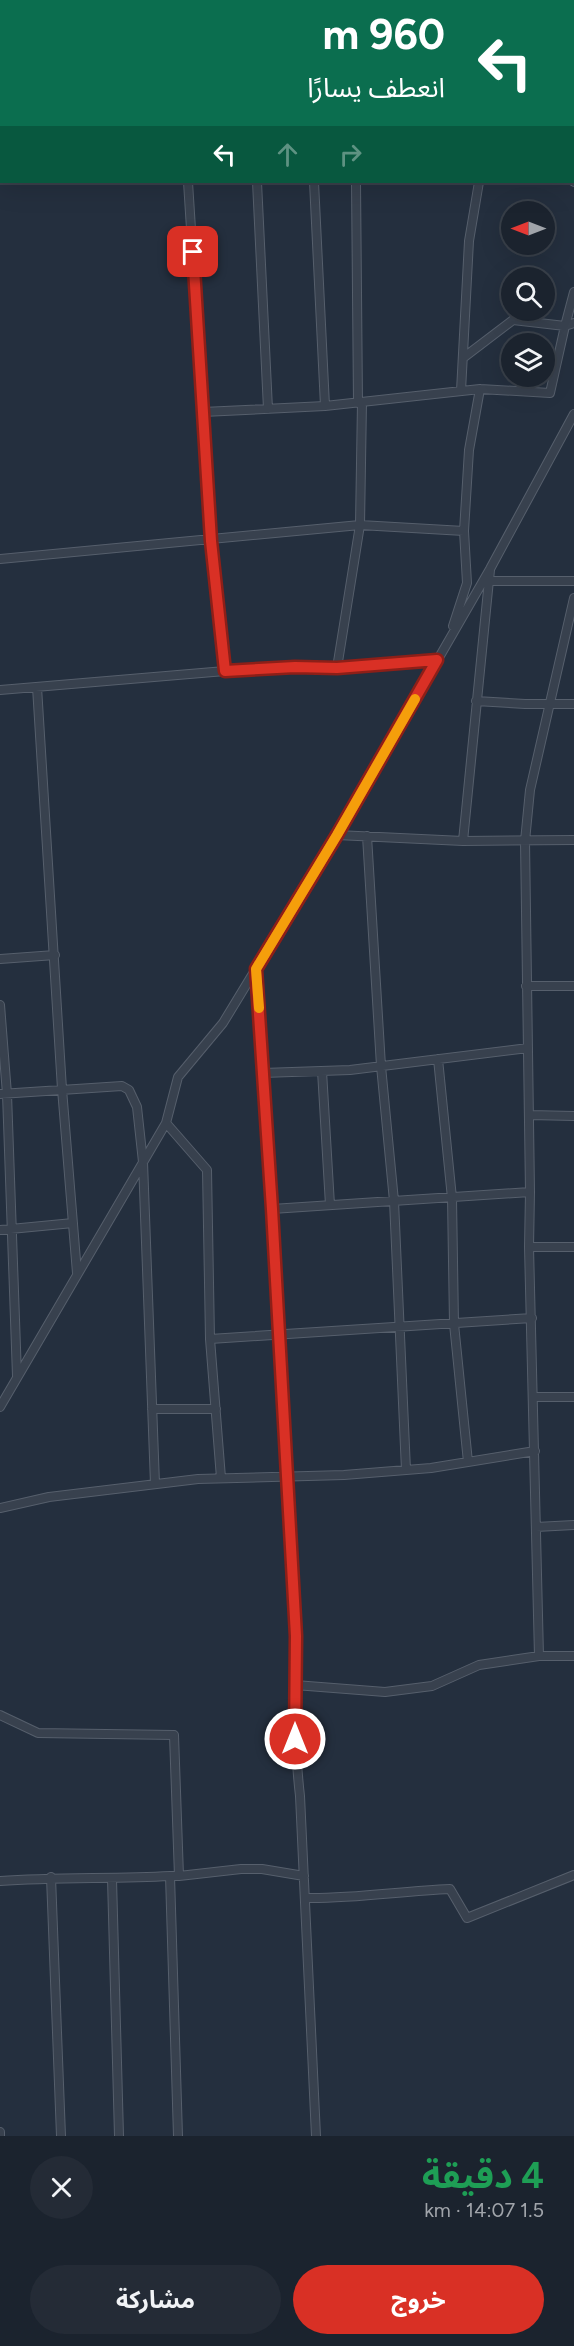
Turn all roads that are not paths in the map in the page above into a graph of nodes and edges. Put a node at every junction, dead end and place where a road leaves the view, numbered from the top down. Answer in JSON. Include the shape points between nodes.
{"nodes":[{"id":1,"x":188,"y":183,"type":"edge"},
{"id":2,"x":256,"y":183,"type":"edge"},
{"id":3,"x":314,"y":183,"type":"edge"},
{"id":4,"x":356,"y":183,"type":"edge"},
{"id":5,"x":479,"y":183,"type":"edge"},
{"id":6,"x":574,"y":292,"type":"edge"},
{"id":7,"x":574,"y":323,"type":"edge"},
{"id":8,"x":565,"y":326,"type":"junction"},
{"id":9,"x":463,"y":358,"type":"junction"},
{"id":10,"x":480,"y":388,"type":"junction"},
{"id":11,"x":461,"y":391,"type":"junction"},
{"id":12,"x":360,"y":402,"type":"junction"},
{"id":13,"x":325,"y":406,"type":"junction"},
{"id":14,"x":268,"y":409,"type":"junction"},
{"id":15,"x":203,"y":412,"type":"junction"},
{"id":16,"x":574,"y":414,"type":"edge"},
{"id":17,"x":360,"y":525,"type":"junction"},
{"id":18,"x":464,"y":531,"type":"junction"},
{"id":19,"x":211,"y":541,"type":"junction"},
{"id":20,"x":0,"y":560,"type":"edge"},
{"id":21,"x":489,"y":569,"type":"junction"},
{"id":22,"x":489,"y":581,"type":"junction"},
{"id":23,"x":574,"y":581,"type":"edge"},
{"id":24,"x":574,"y":598,"type":"edge"},
{"id":25,"x":447,"y":643,"type":"junction"},
{"id":26,"x":437,"y":660,"type":"junction"},
{"id":27,"x":337,"y":668,"type":"junction"},
{"id":28,"x":225,"y":671,"type":"junction"},
{"id":29,"x":37,"y":687,"type":"junction"},
{"id":30,"x":0,"y":690,"type":"edge"},
{"id":31,"x":476,"y":701,"type":"junction"},
{"id":32,"x":549,"y":704,"type":"junction"},
{"id":33,"x":574,"y":704,"type":"edge"},
{"id":34,"x":337,"y":835,"type":"junction"},
{"id":35,"x":367,"y":836,"type":"junction"},
{"id":36,"x":574,"y":840,"type":"edge"},
{"id":37,"x":463,"y":841,"type":"junction"},
{"id":38,"x":525,"y":841,"type":"junction"},
{"id":39,"x":55,"y":955,"type":"junction"},
{"id":40,"x":0,"y":959,"type":"edge"},
{"id":41,"x":256,"y":969,"type":"junction"},
{"id":42,"x":526,"y":986,"type":"junction"},
{"id":43,"x":574,"y":986,"type":"edge"},
{"id":44,"x":0,"y":1005,"type":"edge"},
{"id":45,"x":528,"y":1048,"type":"junction"},
{"id":46,"x":438,"y":1059,"type":"junction"},
{"id":47,"x":381,"y":1066,"type":"junction"},
{"id":48,"x":322,"y":1071,"type":"junction"},
{"id":49,"x":263,"y":1073,"type":"junction"},
{"id":50,"x":62,"y":1089,"type":"junction"},
{"id":51,"x":3,"y":1094,"type":"edge"},
{"id":52,"x":530,"y":1116,"type":"junction"},
{"id":53,"x":574,"y":1116,"type":"edge"},
{"id":54,"x":166,"y":1124,"type":"junction"},
{"id":55,"x":143,"y":1162,"type":"junction"},
{"id":56,"x":531,"y":1192,"type":"junction"},
{"id":57,"x":452,"y":1198,"type":"junction"},
{"id":58,"x":394,"y":1201,"type":"junction"},
{"id":59,"x":330,"y":1205,"type":"junction"},
{"id":60,"x":272,"y":1209,"type":"junction"},
{"id":61,"x":73,"y":1223,"type":"junction"},
{"id":62,"x":11,"y":1229,"type":"junction"},
{"id":63,"x":0,"y":1230,"type":"edge"},
{"id":64,"x":529,"y":1247,"type":"junction"},
{"id":65,"x":574,"y":1247,"type":"edge"},
{"id":66,"x":77,"y":1275,"type":"junction"},
{"id":67,"x":532,"y":1318,"type":"junction"},
{"id":68,"x":454,"y":1324,"type":"junction"},
{"id":69,"x":399,"y":1327,"type":"junction"},
{"id":70,"x":278,"y":1336,"type":"junction"},
{"id":71,"x":210,"y":1339,"type":"junction"},
{"id":72,"x":17,"y":1378,"type":"junction"},
{"id":73,"x":534,"y":1397,"type":"junction"},
{"id":74,"x":574,"y":1397,"type":"edge"},
{"id":75,"x":0,"y":1407,"type":"edge"},
{"id":76,"x":152,"y":1409,"type":"junction"},
{"id":77,"x":216,"y":1409,"type":"junction"},
{"id":78,"x":535,"y":1451,"type":"junction"},
{"id":79,"x":468,"y":1462,"type":"junction"},
{"id":80,"x":405,"y":1470,"type":"junction"},
{"id":81,"x":286,"y":1477,"type":"junction"},
{"id":82,"x":222,"y":1478,"type":"junction"},
{"id":83,"x":155,"y":1484,"type":"junction"},
{"id":84,"x":0,"y":1508,"type":"edge"},
{"id":85,"x":574,"y":1525,"type":"edge"},
{"id":86,"x":536,"y":1527,"type":"junction"},
{"id":87,"x":539,"y":1656,"type":"junction"},
{"id":88,"x":574,"y":1656,"type":"edge"},
{"id":89,"x":295,"y":1685,"type":"junction"},
{"id":90,"x":0,"y":1716,"type":"edge"},
{"id":91,"x":574,"y":1875,"type":"edge"},
{"id":92,"x":174,"y":1876,"type":"junction"},
{"id":93,"x":304,"y":1876,"type":"junction"},
{"id":94,"x":51,"y":1877,"type":"junction"},
{"id":95,"x":112,"y":1879,"type":"junction"},
{"id":96,"x":0,"y":1881,"type":"edge"},
{"id":97,"x":305,"y":1898,"type":"junction"},
{"id":98,"x":61,"y":2136,"type":"edge"},
{"id":99,"x":119,"y":2136,"type":"edge"},
{"id":100,"x":178,"y":2136,"type":"edge"},
{"id":101,"x":316,"y":2136,"type":"edge"}],
"edges":[{"from":1,"to":15,"type":"street"},
{"from":2,"to":14,"type":"street"},
{"from":3,"to":13,"type":"street"},
{"from":4,"to":12,"type":"street"},
{"from":5,"to":9,"type":"street","via":[[469,241]]},
{"from":6,"to":8,"type":"street"},
{"from":7,"to":8,"type":"street"},
{"from":8,"to":9,"type":"street","via":[[513,320]]},
{"from":8,"to":10,"type":"street","via":[[550,393]]},
{"from":9,"to":11,"type":"street"},
{"from":10,"to":11,"type":"street"},
{"from":10,"to":18,"type":"street","via":[[469,450]]},
{"from":11,"to":12,"type":"street"},
{"from":12,"to":13,"type":"street"},
{"from":12,"to":17,"type":"street"},
{"from":13,"to":14,"type":"street"},
{"from":14,"to":15,"type":"street"},
{"from":15,"to":19,"type":"street"},
{"from":16,"to":21,"type":"street"},
{"from":17,"to":18,"type":"street"},
{"from":17,"to":19,"type":"street"},
{"from":17,"to":27,"type":"street"},
{"from":18,"to":25,"type":"street","via":[[467,583]]},
{"from":19,"to":20,"type":"street"},
{"from":19,"to":28,"type":"street"},
{"from":21,"to":22,"type":"street"},
{"from":21,"to":25,"type":"street"},
{"from":22,"to":23,"type":"street"},
{"from":22,"to":31,"type":"street"},
{"from":24,"to":32,"type":"street"},
{"from":25,"to":26,"type":"street"},
{"from":26,"to":27,"type":"street"},
{"from":26,"to":34,"type":"street"},
{"from":27,"to":28,"type":"street"},
{"from":28,"to":29,"type":"street"},
{"from":29,"to":30,"type":"street"},
{"from":29,"to":39,"type":"street"},
{"from":31,"to":32,"type":"street"},
{"from":31,"to":37,"type":"street"},
{"from":32,"to":33,"type":"street"},
{"from":32,"to":38,"type":"street","via":[[530,790]]},
{"from":34,"to":35,"type":"street"},
{"from":34,"to":41,"type":"street"},
{"from":35,"to":37,"type":"street"},
{"from":35,"to":47,"type":"street"},
{"from":36,"to":38,"type":"street"},
{"from":37,"to":38,"type":"street"},
{"from":38,"to":42,"type":"street"},
{"from":39,"to":40,"type":"street"},
{"from":39,"to":50,"type":"street"},
{"from":41,"to":49,"type":"street"},
{"from":41,"to":54,"type":"street","via":[[223,1023],[178,1077]]},
{"from":42,"to":43,"type":"street"},
{"from":42,"to":45,"type":"street"},
{"from":44,"to":51,"type":"street"},
{"from":45,"to":46,"type":"street"},
{"from":45,"to":52,"type":"street"},
{"from":46,"to":47,"type":"street"},
{"from":46,"to":57,"type":"street"},
{"from":47,"to":48,"type":"street"},
{"from":47,"to":58,"type":"street"},
{"from":48,"to":49,"type":"street"},
{"from":48,"to":59,"type":"street"},
{"from":49,"to":60,"type":"street"},
{"from":50,"to":51,"type":"street"},
{"from":50,"to":55,"type":"street","via":[[106,1085],[129,1090],[137,1107]]},
{"from":50,"to":61,"type":"street"},
{"from":51,"to":62,"type":"street"},
{"from":52,"to":53,"type":"street"},
{"from":52,"to":56,"type":"street"},
{"from":54,"to":55,"type":"street"},
{"from":54,"to":71,"type":"street","via":[[207,1170]]},
{"from":55,"to":66,"type":"street"},
{"from":55,"to":76,"type":"street"},
{"from":56,"to":57,"type":"street"},
{"from":56,"to":64,"type":"street"},
{"from":57,"to":58,"type":"street"},
{"from":57,"to":68,"type":"street"},
{"from":58,"to":59,"type":"street"},
{"from":58,"to":69,"type":"street"},
{"from":59,"to":60,"type":"street"},
{"from":60,"to":70,"type":"street"},
{"from":61,"to":62,"type":"street"},
{"from":61,"to":66,"type":"street"},
{"from":62,"to":63,"type":"street"},
{"from":62,"to":72,"type":"street"},
{"from":64,"to":65,"type":"street"},
{"from":64,"to":67,"type":"street"},
{"from":66,"to":72,"type":"street"},
{"from":67,"to":68,"type":"street"},
{"from":67,"to":73,"type":"street"},
{"from":68,"to":69,"type":"street"},
{"from":68,"to":79,"type":"street"},
{"from":69,"to":70,"type":"street"},
{"from":69,"to":80,"type":"street"},
{"from":70,"to":71,"type":"street"},
{"from":70,"to":81,"type":"street"},
{"from":71,"to":77,"type":"street"},
{"from":72,"to":75,"type":"street"},
{"from":73,"to":74,"type":"street"},
{"from":73,"to":78,"type":"street"},
{"from":76,"to":77,"type":"street"},
{"from":76,"to":83,"type":"street"},
{"from":77,"to":82,"type":"street"},
{"from":78,"to":79,"type":"street"},
{"from":78,"to":86,"type":"street"},
{"from":79,"to":80,"type":"street"},
{"from":80,"to":81,"type":"street"},
{"from":81,"to":82,"type":"street"},
{"from":81,"to":89,"type":"street","via":[[296,1636]]},
{"from":82,"to":83,"type":"street"},
{"from":83,"to":84,"type":"street","via":[[49,1497]]},
{"from":85,"to":86,"type":"street"},
{"from":86,"to":87,"type":"street"},
{"from":87,"to":88,"type":"street"},
{"from":87,"to":89,"type":"street","via":[[479,1665],[432,1686],[385,1692]]},
{"from":89,"to":93,"type":"street","via":[[295,1753]]},
{"from":90,"to":92,"type":"street","via":[[38,1733],[174,1735]]},
{"from":91,"to":97,"type":"street","via":[[467,1917],[450,1889]]},
{"from":92,"to":93,"type":"street","via":[[262,1869]]},
{"from":92,"to":95,"type":"street"},
{"from":92,"to":100,"type":"street"},
{"from":93,"to":97,"type":"street"},
{"from":94,"to":95,"type":"street"},
{"from":94,"to":96,"type":"street"},
{"from":94,"to":98,"type":"street"},
{"from":95,"to":99,"type":"street"},
{"from":97,"to":101,"type":"street"}]}
